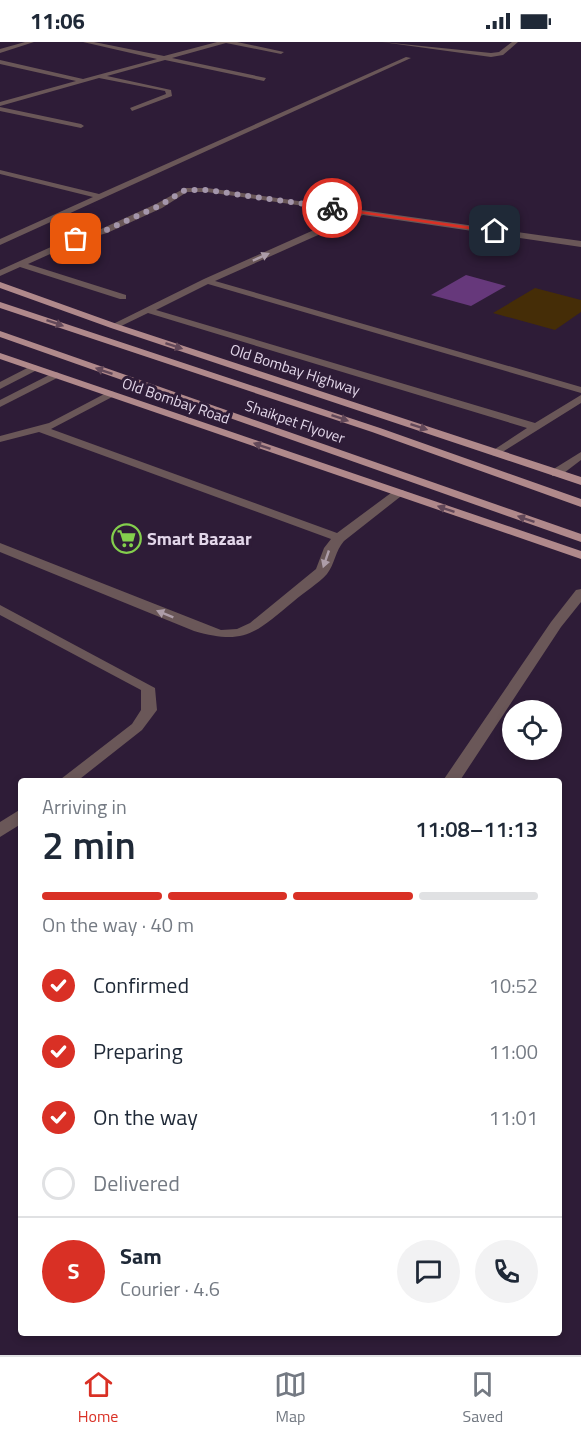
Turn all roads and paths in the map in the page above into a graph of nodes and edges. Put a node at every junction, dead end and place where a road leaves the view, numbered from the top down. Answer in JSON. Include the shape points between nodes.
{"nodes":[{"id":1,"x":32,"y":42,"type":"edge"},
{"id":2,"x":86,"y":42,"type":"edge"},
{"id":3,"x":107,"y":42,"type":"edge"},
{"id":4,"x":225,"y":42,"type":"edge"},
{"id":5,"x":385,"y":42,"type":"edge"},
{"id":6,"x":437,"y":42,"type":"edge"},
{"id":7,"x":515,"y":42,"type":"edge"},
{"id":8,"x":99,"y":44,"type":"junction"},
{"id":9,"x":424,"y":48,"type":"junction"},
{"id":10,"x":0,"y":51,"type":"edge"},
{"id":11,"x":281,"y":52,"type":"dead end"},
{"id":12,"x":167,"y":58,"type":"junction"},
{"id":13,"x":408,"y":58,"type":"dead end"},
{"id":14,"x":0,"y":62,"type":"edge"},
{"id":15,"x":98,"y":77,"type":"junction"},
{"id":16,"x":264,"y":79,"type":"dead end"},
{"id":17,"x":83,"y":80,"type":"junction"},
{"id":18,"x":0,"y":104,"type":"edge"},
{"id":19,"x":0,"y":109,"type":"edge"},
{"id":20,"x":132,"y":109,"type":"dead end"},
{"id":21,"x":81,"y":126,"type":"dead end"},
{"id":22,"x":0,"y":172,"type":"edge"},
{"id":23,"x":101,"y":197,"type":"junction"},
{"id":24,"x":362,"y":212,"type":"junction"},
{"id":25,"x":0,"y":242,"type":"edge"},
{"id":26,"x":581,"y":244,"type":"edge"},
{"id":27,"x":20,"y":264,"type":"junction"},
{"id":28,"x":0,"y":273,"type":"edge"},
{"id":29,"x":207,"y":281,"type":"junction"},
{"id":30,"x":0,"y":285,"type":"edge"},
{"id":31,"x":123,"y":297,"type":"dead end"},
{"id":32,"x":0,"y":304,"type":"edge"},
{"id":33,"x":147,"y":310,"type":"junction"},
{"id":34,"x":114,"y":326,"type":"junction"},
{"id":35,"x":0,"y":334,"type":"edge"},
{"id":36,"x":0,"y":357,"type":"edge"},
{"id":37,"x":33,"y":368,"type":"junction"},
{"id":38,"x":55,"y":375,"type":"junction"},
{"id":39,"x":0,"y":386,"type":"edge"},
{"id":40,"x":581,"y":390,"type":"edge"},
{"id":41,"x":110,"y":394,"type":"junction"},
{"id":42,"x":581,"y":398,"type":"edge"},
{"id":43,"x":0,"y":404,"type":"edge"},
{"id":44,"x":537,"y":427,"type":"junction"},
{"id":45,"x":40,"y":429,"type":"junction"},
{"id":46,"x":0,"y":439,"type":"edge"},
{"id":47,"x":496,"y":453,"type":"junction"},
{"id":48,"x":581,"y":455,"type":"edge"},
{"id":49,"x":556,"y":473,"type":"junction"},
{"id":50,"x":581,"y":481,"type":"edge"},
{"id":51,"x":399,"y":493,"type":"junction"},
{"id":52,"x":581,"y":503,"type":"edge"},
{"id":53,"x":339,"y":538,"type":"junction"},
{"id":54,"x":581,"y":538,"type":"edge"},
{"id":55,"x":0,"y":547,"type":"edge"},
{"id":56,"x":581,"y":555,"type":"edge"},
{"id":57,"x":581,"y":593,"type":"edge"},
{"id":58,"x":2,"y":612,"type":"edge"},
{"id":59,"x":70,"y":778,"type":"edge"},
{"id":60,"x":453,"y":778,"type":"edge"},
{"id":61,"x":18,"y":817,"type":"edge"},
{"id":62,"x":0,"y":831,"type":"edge"}],
"edges":[{"from":1,"to":10,"type":"street"},
{"from":2,"to":8,"type":"street"},
{"from":3,"to":8,"type":"street"},
{"from":4,"to":11,"type":"street"},
{"from":4,"to":12,"type":"street"},
{"from":5,"to":9,"type":"street"},
{"from":6,"to":9,"type":"street"},
{"from":7,"to":9,"type":"street","via":[[497,55]]},
{"from":8,"to":12,"type":"street"},
{"from":12,"to":15,"type":"street"},
{"from":12,"to":16,"type":"street"},
{"from":13,"to":23,"type":"street"},
{"from":14,"to":17,"type":"street"},
{"from":15,"to":17,"type":"street"},
{"from":15,"to":20,"type":"street","via":[[168,90],[170,95]]},
{"from":17,"to":18,"type":"street"},
{"from":19,"to":21,"type":"street"},
{"from":22,"to":23,"type":"street"},
{"from":23,"to":25,"type":"street"},
{"from":24,"to":26,"type":"street"},
{"from":24,"to":27,"type":"street","via":[[185,190],[104,231]]},
{"from":29,"to":24,"type":"street","one_way":true},
{"from":27,"to":28,"type":"street"},
{"from":27,"to":31,"type":"street"},
{"from":29,"to":33,"type":"street"},
{"from":29,"to":40,"type":"street"},
{"from":30,"to":34,"type":"main road","name":"Old Bombay Highway"},
{"from":32,"to":52,"type":"main road","name":"Shaikpet Flyover","one_way":true},
{"from":33,"to":34,"type":"street"},
{"from":33,"to":44,"type":"street"},
{"from":34,"to":47,"type":"main road","name":"Old Bombay Highway","one_way":true},
{"from":54,"to":35,"type":"main road","name":"Shaikpet Flyover","one_way":true},
{"from":36,"to":37,"type":"main road","name":"Old Bombay Road"},
{"from":37,"to":38,"type":"main road","name":"Old Bombay Road"},
{"from":37,"to":39,"type":"street"},
{"from":38,"to":41,"type":"main road","name":"Old Bombay Road"},
{"from":38,"to":43,"type":"street"},
{"from":41,"to":45,"type":"street"},
{"from":51,"to":41,"type":"main road","name":"Old Bombay Road","one_way":true},
{"from":42,"to":44,"type":"street"},
{"from":44,"to":47,"type":"street"},
{"from":45,"to":46,"type":"street"},
{"from":45,"to":53,"type":"street"},
{"from":47,"to":49,"type":"main road","name":"Old Bombay Highway"},
{"from":48,"to":49,"type":"street"},
{"from":49,"to":50,"type":"main road","name":"Old Bombay Highway"},
{"from":51,"to":53,"type":"street"},
{"from":56,"to":51,"type":"main road","name":"Old Bombay Road","one_way":true},
{"from":53,"to":55,"type":"street","one_way":true,"via":[[330,548],[322,571],[255,626],[239,633],[220,634]]},
{"from":57,"to":60,"type":"street"},
{"from":58,"to":59,"type":"street","via":[[147,688],[149,710],[137,727]]},
{"from":61,"to":62,"type":"street"}]}
